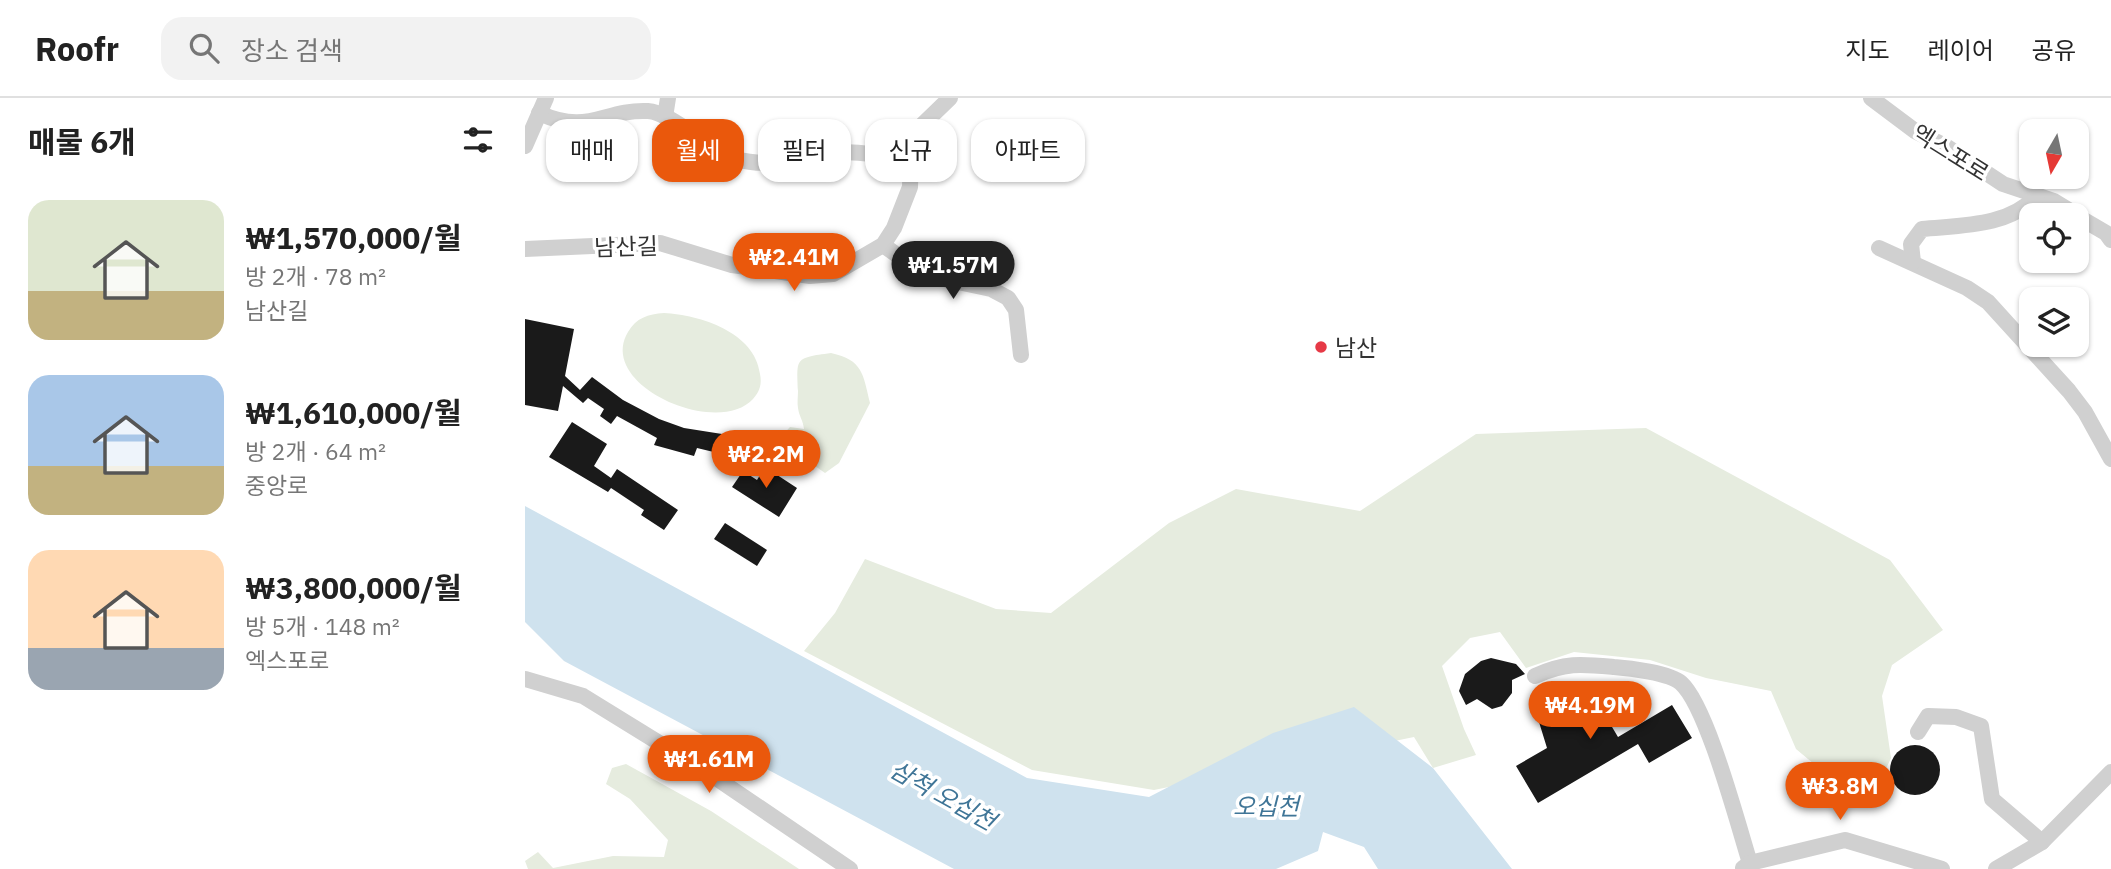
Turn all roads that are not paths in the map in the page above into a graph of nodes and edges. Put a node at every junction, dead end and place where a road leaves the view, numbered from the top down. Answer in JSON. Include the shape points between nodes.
{"nodes":[{"id":1,"x":668,"y":98,"type":"edge"},
{"id":2,"x":1871,"y":98,"type":"edge"},
{"id":3,"x":945,"y":99,"type":"edge"},
{"id":4,"x":543,"y":106,"type":"edge"},
{"id":5,"x":665,"y":117,"type":"junction"},
{"id":6,"x":927,"y":119,"type":"edge"},
{"id":7,"x":525,"y":146,"type":"edge"},
{"id":8,"x":865,"y":156,"type":"edge"},
{"id":9,"x":910,"y":182,"type":"edge"},
{"id":10,"x":2037,"y":196,"type":"junction"},
{"id":11,"x":2057,"y":203,"type":"edge"},
{"id":12,"x":2089,"y":222,"type":"edge"},
{"id":13,"x":2111,"y":240,"type":"edge"},
{"id":14,"x":883,"y":246,"type":"junction"},
{"id":15,"x":1879,"y":248,"type":"dead end"},
{"id":16,"x":525,"y":249,"type":"edge"},
{"id":17,"x":1913,"y":262,"type":"junction"},
{"id":18,"x":1021,"y":355,"type":"dead end"},
{"id":19,"x":2111,"y":459,"type":"edge"},
{"id":20,"x":1535,"y":676,"type":"dead end"},
{"id":21,"x":525,"y":678,"type":"edge"},
{"id":22,"x":1918,"y":732,"type":"dead end"},
{"id":23,"x":2111,"y":772,"type":"edge"},
{"id":24,"x":2042,"y":842,"type":"junction"},
{"id":25,"x":1746,"y":867,"type":"edge"},
{"id":26,"x":850,"y":869,"type":"edge"},
{"id":27,"x":1942,"y":869,"type":"edge"},
{"id":28,"x":1996,"y":869,"type":"edge"}],
"edges":[{"from":1,"to":5,"type":"street"},
{"from":2,"to":10,"type":"street","name":"엑스포로","via":[[1915,131],[2003,184]]},
{"from":3,"to":6,"type":"street"},
{"from":4,"to":5,"type":"street","via":[[562,124],[649,111]]},
{"from":4,"to":7,"type":"street"},
{"from":5,"to":8,"type":"street","via":[[737,159],[778,163],[839,152]]},
{"from":9,"to":14,"type":"street"},
{"from":10,"to":11,"type":"street","name":"엑스포로"},
{"from":10,"to":17,"type":"street","via":[[2022,211],[2004,219],[1922,229],[1911,244]]},
{"from":12,"to":13,"type":"street","name":"엑스포로"},
{"from":14,"to":16,"type":"street","name":"남산길","via":[[833,274],[810,276],[731,265],[660,243]]},
{"from":14,"to":18,"type":"street","via":[[925,275],[992,289],[1008,298],[1016,310]]},
{"from":15,"to":17,"type":"street"},
{"from":17,"to":19,"type":"street","via":[[1987,302],[2069,391]]},
{"from":20,"to":25,"type":"street","via":[[1558,665],[1578,664],[1629,668],[1679,681],[1691,694],[1705,725]]},
{"from":21,"to":26,"type":"street","via":[[583,696],[716,778]]},
{"from":22,"to":24,"type":"street","via":[[1928,716],[1956,717],[1982,726],[1992,799]]},
{"from":23,"to":24,"type":"street"},
{"from":24,"to":28,"type":"street"},
{"from":25,"to":27,"type":"street","via":[[1845,840]]}]}
